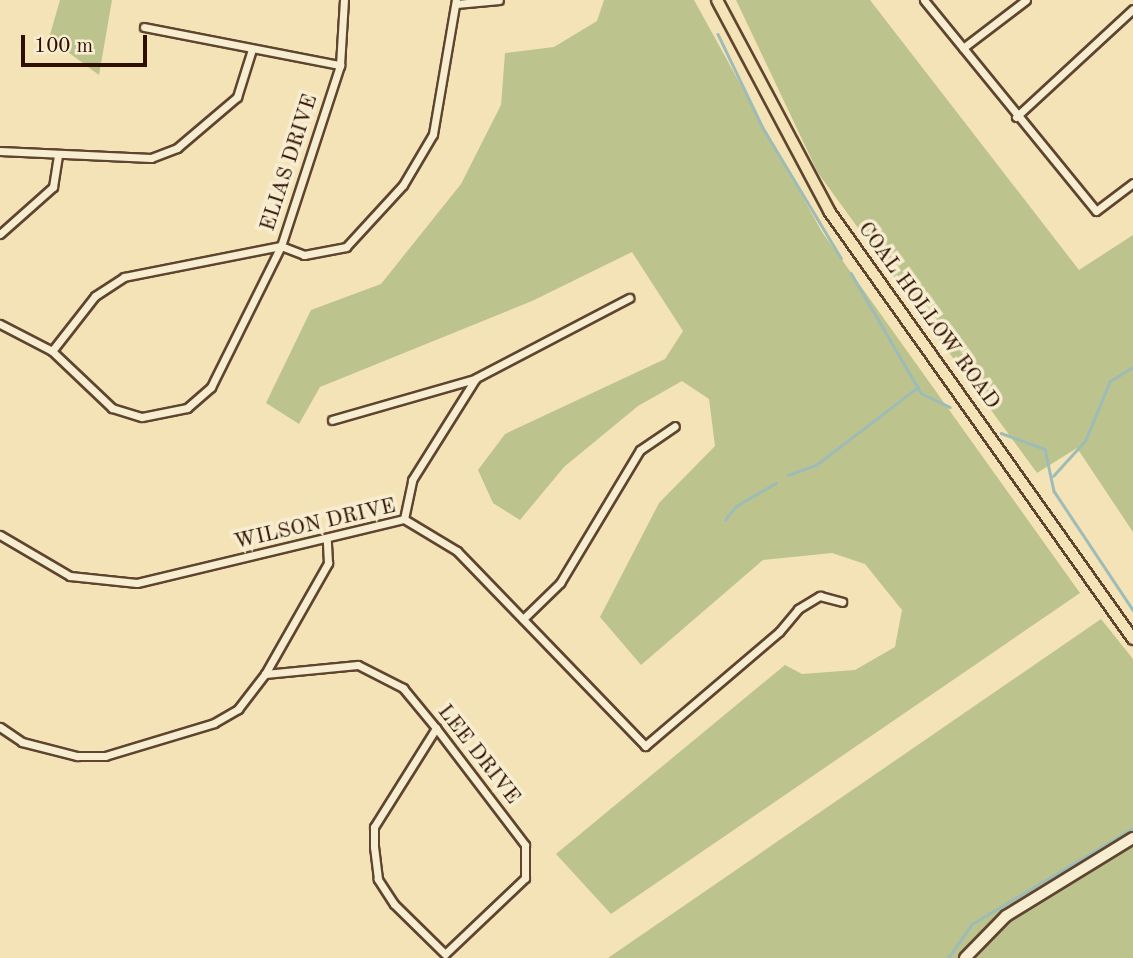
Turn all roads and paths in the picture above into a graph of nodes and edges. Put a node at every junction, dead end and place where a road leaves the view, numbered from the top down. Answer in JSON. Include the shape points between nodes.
{"nodes":[{"id":1,"x":344,"y":0,"type":"edge"},
{"id":2,"x":499,"y":0,"type":"edge"},
{"id":3,"x":717,"y":0,"type":"edge"},
{"id":4,"x":924,"y":0,"type":"edge"},
{"id":5,"x":1026,"y":0,"type":"edge"},
{"id":6,"x":457,"y":2,"type":"edge"},
{"id":7,"x":1133,"y":9,"type":"edge"},
{"id":8,"x":144,"y":27,"type":"dead end"},
{"id":9,"x":963,"y":48,"type":"junction"},
{"id":10,"x":252,"y":49,"type":"junction"},
{"id":11,"x":340,"y":65,"type":"junction"},
{"id":12,"x":1016,"y":117,"type":"junction"},
{"id":13,"x":0,"y":151,"type":"edge"},
{"id":14,"x":58,"y":156,"type":"junction"},
{"id":15,"x":1133,"y":183,"type":"edge"},
{"id":16,"x":0,"y":234,"type":"edge"},
{"id":17,"x":281,"y":246,"type":"junction"},
{"id":18,"x":629,"y":298,"type":"dead end"},
{"id":19,"x":0,"y":324,"type":"edge"},
{"id":20,"x":52,"y":351,"type":"junction"},
{"id":21,"x":476,"y":378,"type":"junction"},
{"id":22,"x":332,"y":421,"type":"dead end"},
{"id":23,"x":675,"y":426,"type":"dead end"},
{"id":24,"x":404,"y":519,"type":"junction"},
{"id":25,"x":0,"y":535,"type":"edge"},
{"id":26,"x":327,"y":541,"type":"junction"},
{"id":27,"x":842,"y":603,"type":"dead end"},
{"id":28,"x":523,"y":619,"type":"junction"},
{"id":29,"x":1133,"y":639,"type":"edge"},
{"id":30,"x":265,"y":674,"type":"junction"},
{"id":31,"x":0,"y":727,"type":"edge"},
{"id":32,"x":436,"y":728,"type":"junction"},
{"id":33,"x":1133,"y":838,"type":"edge"},
{"id":34,"x":965,"y":958,"type":"edge"}],
"edges":[{"from":1,"to":11,"type":"street","name":"ELIAS DRIVE"},
{"from":2,"to":6,"type":"street"},
{"from":3,"to":29,"type":"main road","name":"COAL HOLLOW ROAD","via":[[829,211]]},
{"from":4,"to":9,"type":"street"},
{"from":5,"to":9,"type":"street"},
{"from":6,"to":17,"type":"street","name":"ELIAS DRIVE","via":[[433,134],[402,185],[346,247],[304,255]]},
{"from":7,"to":12,"type":"street"},
{"from":8,"to":10,"type":"street"},
{"from":9,"to":12,"type":"street"},
{"from":10,"to":11,"type":"street"},
{"from":10,"to":14,"type":"street","via":[[237,97],[177,148],[151,158]]},
{"from":11,"to":17,"type":"street","name":"ELIAS DRIVE"},
{"from":12,"to":15,"type":"street","via":[[1096,211]]},
{"from":13,"to":14,"type":"street"},
{"from":14,"to":16,"type":"street","via":[[52,187]]},
{"from":17,"to":20,"type":"street","via":[[124,277],[95,296]]},
{"from":17,"to":20,"type":"street","via":[[227,364],[187,408],[142,417],[112,408]]},
{"from":18,"to":21,"type":"street"},
{"from":19,"to":20,"type":"street"},
{"from":21,"to":22,"type":"street"},
{"from":21,"to":24,"type":"street","via":[[412,480]]},
{"from":23,"to":28,"type":"street","via":[[640,450],[560,583]]},
{"from":24,"to":26,"type":"street","name":"WILSON DRIVE"},
{"from":24,"to":28,"type":"street","name":"WILSON DRIVE","via":[[457,551]]},
{"from":25,"to":26,"type":"street","name":"WILSON DRIVE","via":[[70,576],[137,583]]},
{"from":26,"to":30,"type":"street","via":[[328,563]]},
{"from":27,"to":28,"type":"street","name":"WILSON DRIVE","via":[[820,596],[798,609],[645,746]]},
{"from":30,"to":31,"type":"street","via":[[238,709],[214,723],[104,756],[45,750]]},
{"from":30,"to":32,"type":"street","name":"LEE DRIVE","via":[[358,665],[403,688]]},
{"from":32,"to":32,"type":"street","name":"LEE DRIVE","via":[[526,845],[525,878],[445,954],[394,904],[378,879],[374,847],[374,827]]},
{"from":33,"to":34,"type":"street","via":[[1006,916]]}]}
